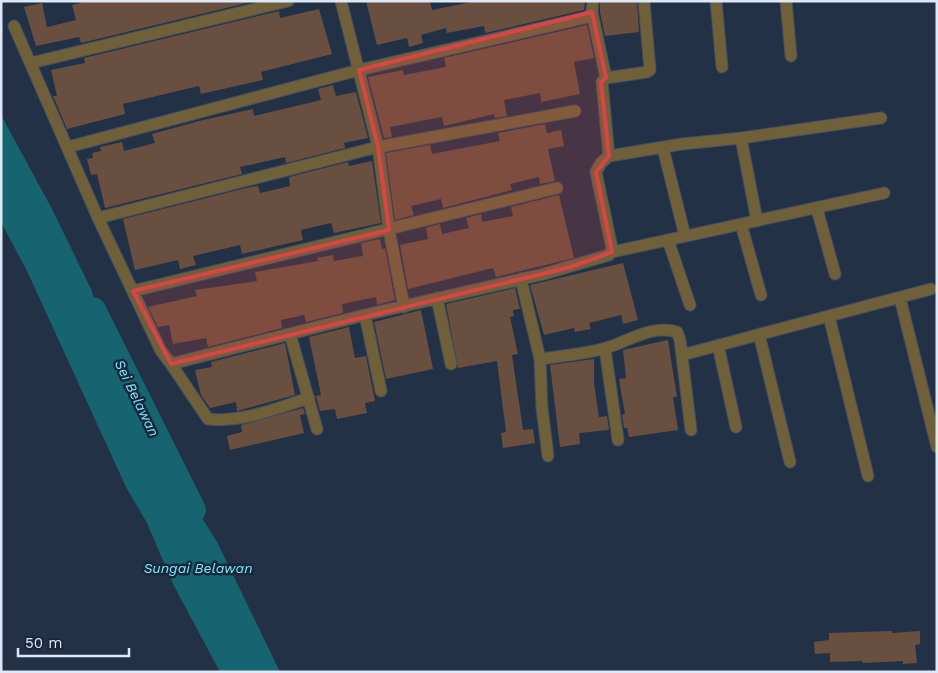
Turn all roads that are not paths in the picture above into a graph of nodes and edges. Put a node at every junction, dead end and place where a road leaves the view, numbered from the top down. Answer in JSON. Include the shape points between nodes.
{"nodes":[{"id":1,"x":288,"y":1,"type":"edge"},
{"id":2,"x":341,"y":1,"type":"edge"},
{"id":3,"x":644,"y":1,"type":"edge"},
{"id":4,"x":716,"y":1,"type":"edge"},
{"id":5,"x":786,"y":1,"type":"edge"},
{"id":6,"x":593,"y":7,"type":"edge"},
{"id":7,"x":14,"y":26,"type":"dead end"},
{"id":8,"x":791,"y":56,"type":"dead end"},
{"id":9,"x":31,"y":63,"type":"junction"},
{"id":10,"x":722,"y":67,"type":"dead end"},
{"id":11,"x":359,"y":70,"type":"junction"},
{"id":12,"x":606,"y":78,"type":"junction"},
{"id":13,"x":575,"y":111,"type":"dead end"},
{"id":14,"x":881,"y":118,"type":"dead end"},
{"id":15,"x":741,"y":138,"type":"junction"},
{"id":16,"x":68,"y":147,"type":"junction"},
{"id":17,"x":378,"y":147,"type":"junction"},
{"id":18,"x":663,"y":148,"type":"junction"},
{"id":19,"x":610,"y":156,"type":"junction"},
{"id":20,"x":558,"y":188,"type":"dead end"},
{"id":21,"x":884,"y":193,"type":"dead end"},
{"id":22,"x":817,"y":209,"type":"junction"},
{"id":23,"x":98,"y":218,"type":"junction"},
{"id":24,"x":758,"y":221,"type":"junction"},
{"id":25,"x":741,"y":224,"type":"junction"},
{"id":26,"x":389,"y":230,"type":"junction"},
{"id":27,"x":685,"y":236,"type":"junction"},
{"id":28,"x":668,"y":240,"type":"junction"},
{"id":29,"x":612,"y":252,"type":"junction"},
{"id":30,"x":835,"y":274,"type":"dead end"},
{"id":31,"x":522,"y":279,"type":"junction"},
{"id":32,"x":931,"y":290,"type":"dead end"},
{"id":33,"x":133,"y":291,"type":"junction"},
{"id":34,"x":761,"y":294,"type":"dead end"},
{"id":35,"x":437,"y":298,"type":"junction"},
{"id":36,"x":900,"y":298,"type":"junction"},
{"id":37,"x":690,"y":306,"type":"dead end"},
{"id":38,"x":404,"y":307,"type":"junction"},
{"id":39,"x":365,"y":315,"type":"junction"},
{"id":40,"x":829,"y":316,"type":"junction"},
{"id":41,"x":290,"y":334,"type":"junction"},
{"id":42,"x":759,"y":334,"type":"junction"},
{"id":43,"x":718,"y":345,"type":"junction"},
{"id":44,"x":605,"y":349,"type":"junction"},
{"id":45,"x":682,"y":355,"type":"junction"},
{"id":46,"x":540,"y":359,"type":"junction"},
{"id":47,"x":172,"y":364,"type":"junction"},
{"id":48,"x":451,"y":364,"type":"dead end"},
{"id":49,"x":381,"y":391,"type":"dead end"},
{"id":50,"x":309,"y":398,"type":"junction"},
{"id":51,"x":736,"y":426,"type":"dead end"},
{"id":52,"x":317,"y":429,"type":"dead end"},
{"id":53,"x":691,"y":430,"type":"dead end"},
{"id":54,"x":618,"y":440,"type":"dead end"},
{"id":55,"x":937,"y":447,"type":"edge"},
{"id":56,"x":548,"y":456,"type":"dead end"},
{"id":57,"x":790,"y":462,"type":"dead end"},
{"id":58,"x":868,"y":476,"type":"dead end"}],
"edges":[{"from":1,"to":9,"type":"street"},
{"from":2,"to":11,"type":"street"},
{"from":3,"to":12,"type":"street","via":[[650,70]]},
{"from":4,"to":10,"type":"street"},
{"from":5,"to":8,"type":"street"},
{"from":6,"to":11,"type":"street","via":[[588,16]]},
{"from":6,"to":12,"type":"street"},
{"from":7,"to":9,"type":"street"},
{"from":9,"to":16,"type":"street"},
{"from":11,"to":16,"type":"street"},
{"from":11,"to":17,"type":"street"},
{"from":12,"to":19,"type":"street","via":[[602,82]]},
{"from":13,"to":17,"type":"street"},
{"from":14,"to":15,"type":"street"},
{"from":15,"to":18,"type":"street"},
{"from":15,"to":24,"type":"street"},
{"from":16,"to":23,"type":"street"},
{"from":17,"to":23,"type":"street"},
{"from":17,"to":26,"type":"street"},
{"from":18,"to":19,"type":"street"},
{"from":18,"to":27,"type":"street"},
{"from":19,"to":29,"type":"street","via":[[596,172]]},
{"from":20,"to":26,"type":"street"},
{"from":21,"to":22,"type":"street"},
{"from":22,"to":24,"type":"street"},
{"from":22,"to":30,"type":"street"},
{"from":23,"to":33,"type":"street"},
{"from":24,"to":25,"type":"street"},
{"from":25,"to":27,"type":"street"},
{"from":25,"to":34,"type":"street"},
{"from":26,"to":33,"type":"street"},
{"from":26,"to":38,"type":"street"},
{"from":27,"to":28,"type":"street"},
{"from":28,"to":29,"type":"street"},
{"from":28,"to":37,"type":"street"},
{"from":29,"to":31,"type":"street","via":[[596,260]]},
{"from":31,"to":35,"type":"street"},
{"from":31,"to":46,"type":"street"},
{"from":32,"to":36,"type":"street"},
{"from":33,"to":47,"type":"street","via":[[161,351]]},
{"from":35,"to":38,"type":"street"},
{"from":35,"to":48,"type":"street"},
{"from":36,"to":40,"type":"street"},
{"from":36,"to":55,"type":"street"},
{"from":38,"to":39,"type":"street"},
{"from":39,"to":41,"type":"street"},
{"from":39,"to":49,"type":"street"},
{"from":40,"to":42,"type":"street"},
{"from":40,"to":58,"type":"street"},
{"from":41,"to":47,"type":"street"},
{"from":41,"to":50,"type":"street"},
{"from":42,"to":43,"type":"street"},
{"from":42,"to":57,"type":"street"},
{"from":43,"to":45,"type":"street"},
{"from":43,"to":51,"type":"street"},
{"from":44,"to":45,"type":"street","via":[[668,329],[677,332]]},
{"from":44,"to":46,"type":"street"},
{"from":44,"to":54,"type":"street"},
{"from":45,"to":53,"type":"street"},
{"from":46,"to":56,"type":"street"},
{"from":47,"to":50,"type":"street","via":[[208,419],[246,416]]},
{"from":50,"to":52,"type":"street"}]}
